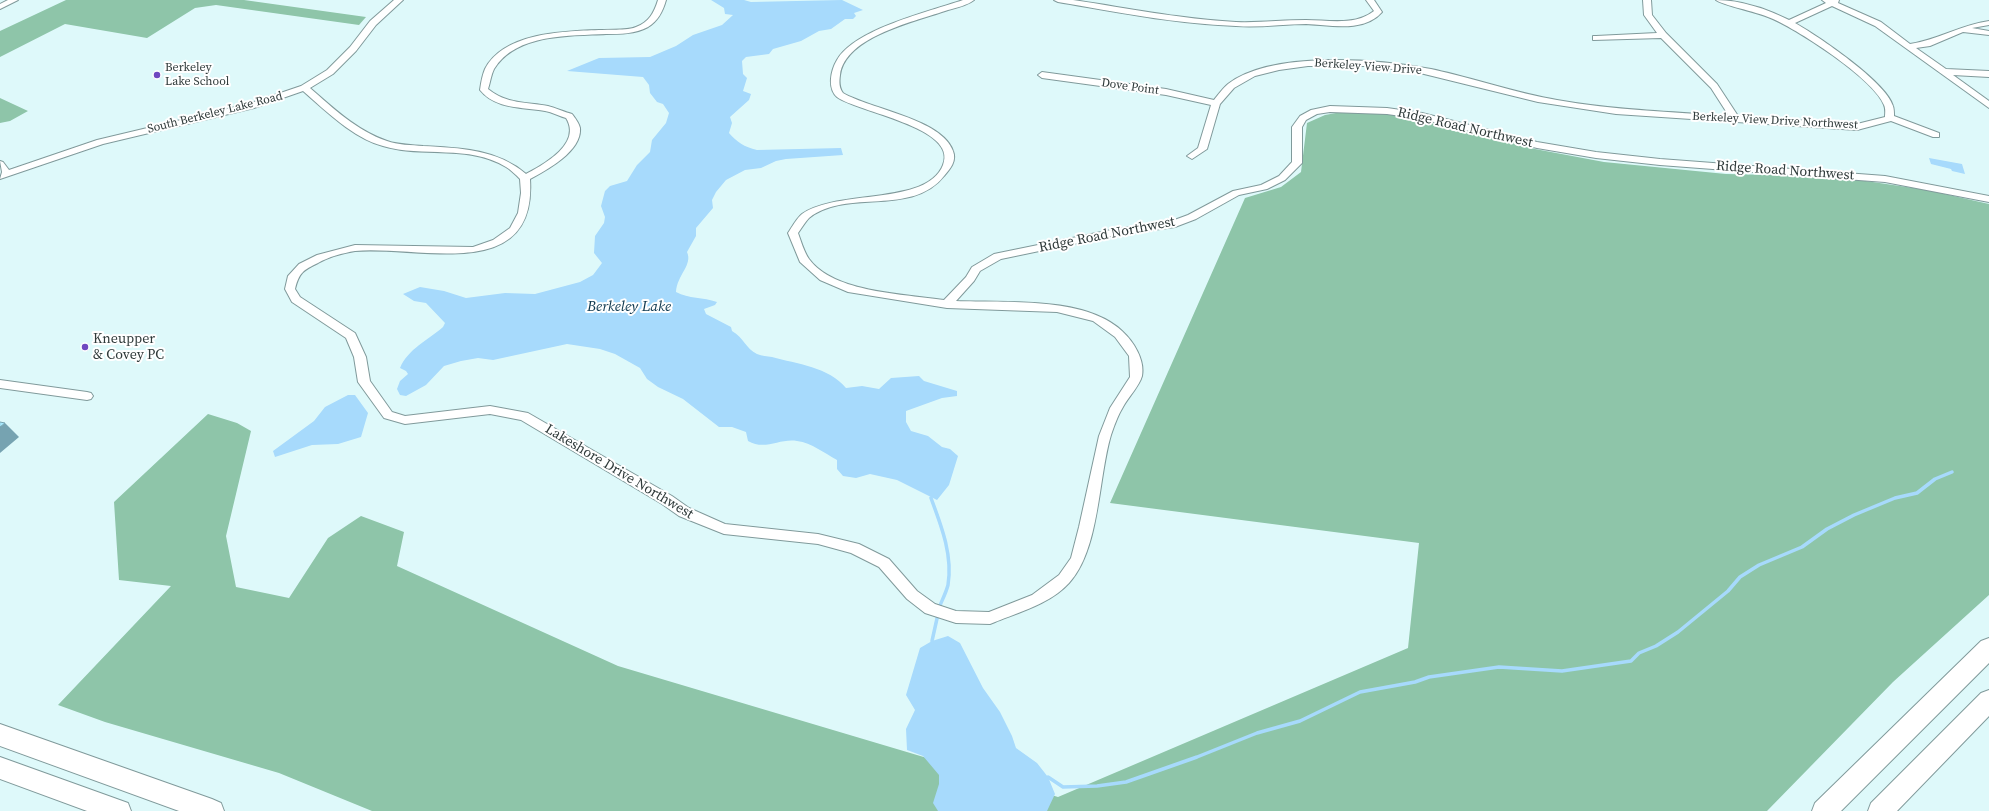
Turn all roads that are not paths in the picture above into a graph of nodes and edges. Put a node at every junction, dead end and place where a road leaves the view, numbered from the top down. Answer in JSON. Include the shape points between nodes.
{"nodes":[{"id":1,"x":14,"y":0,"type":"edge"},
{"id":2,"x":399,"y":0,"type":"edge"},
{"id":3,"x":662,"y":0,"type":"edge"},
{"id":4,"x":970,"y":0,"type":"edge"},
{"id":5,"x":1058,"y":0,"type":"edge"},
{"id":6,"x":1370,"y":0,"type":"edge"},
{"id":7,"x":1646,"y":0,"type":"edge"},
{"id":8,"x":1720,"y":0,"type":"edge"},
{"id":9,"x":1833,"y":1,"type":"edge"},
{"id":10,"x":0,"y":7,"type":"edge"},
{"id":11,"x":1789,"y":22,"type":"junction"},
{"id":12,"x":1989,"y":23,"type":"edge"},
{"id":13,"x":1962,"y":30,"type":"junction"},
{"id":14,"x":1989,"y":33,"type":"edge"},
{"id":15,"x":1663,"y":35,"type":"junction"},
{"id":16,"x":1596,"y":38,"type":"dead end"},
{"id":17,"x":1910,"y":46,"type":"junction"},
{"id":18,"x":1945,"y":72,"type":"junction"},
{"id":19,"x":1989,"y":74,"type":"edge"},
{"id":20,"x":1042,"y":75,"type":"dead end"},
{"id":21,"x":304,"y":88,"type":"junction"},
{"id":22,"x":1518,"y":94,"type":"joint"},
{"id":23,"x":1216,"y":103,"type":"junction"},
{"id":24,"x":1989,"y":105,"type":"edge"},
{"id":25,"x":1889,"y":117,"type":"junction"},
{"id":26,"x":1735,"y":119,"type":"junction"},
{"id":27,"x":1936,"y":134,"type":"dead end"},
{"id":28,"x":1192,"y":156,"type":"dead end"},
{"id":29,"x":0,"y":164,"type":"edge"},
{"id":30,"x":4,"y":175,"type":"edge"},
{"id":31,"x":525,"y":178,"type":"junction"},
{"id":32,"x":1989,"y":199,"type":"edge"},
{"id":33,"x":947,"y":304,"type":"junction"},
{"id":34,"x":0,"y":384,"type":"edge"},
{"id":35,"x":87,"y":396,"type":"dead end"},
{"id":36,"x":1989,"y":648,"type":"edge"},
{"id":37,"x":1989,"y":700,"type":"edge"},
{"id":38,"x":0,"y":735,"type":"edge"},
{"id":39,"x":0,"y":768,"type":"edge"},
{"id":40,"x":119,"y":811,"type":"edge"},
{"id":41,"x":212,"y":811,"type":"edge"},
{"id":42,"x":1824,"y":811,"type":"edge"},
{"id":43,"x":1880,"y":811,"type":"edge"}],
"edges":[{"from":1,"to":10,"type":"street"},
{"from":2,"to":21,"type":"street","name":"South Berkeley Lake Road","via":[[373,23],[353,49],[330,72]]},
{"from":3,"to":31,"type":"street","via":[[655,19],[635,30],[536,38],[517,45],[501,55],[490,68],[484,90],[492,98],[504,104],[548,109],[569,116],[575,126],[575,138],[561,155]]},
{"from":4,"to":33,"type":"street","name":"Lakeshore Drive Northwest","via":[[892,27],[859,43],[840,59],[835,71],[835,83],[840,96],[903,118],[930,131],[940,140],[946,147],[949,160],[942,175],[916,192],[831,204],[796,223],[793,233],[804,260],[824,278],[852,290]]},
{"from":5,"to":6,"type":"street","via":[[1210,21],[1261,25],[1303,22],[1352,23],[1372,18],[1378,12]]},
{"from":7,"to":15,"type":"street","via":[[1648,15]]},
{"from":8,"to":11,"type":"street"},
{"from":9,"to":11,"type":"street"},
{"from":9,"to":17,"type":"street","via":[[1878,24]]},
{"from":11,"to":25,"type":"street","via":[[1829,50],[1882,94],[1889,107]]},
{"from":12,"to":13,"type":"street"},
{"from":13,"to":14,"type":"street"},
{"from":13,"to":17,"type":"street","via":[[1928,44]]},
{"from":15,"to":16,"type":"street"},
{"from":15,"to":26,"type":"street","via":[[1696,65],[1714,86]]},
{"from":17,"to":18,"type":"street"},
{"from":18,"to":19,"type":"street"},
{"from":18,"to":24,"type":"street"},
{"from":20,"to":23,"type":"street","name":"Dove Point","via":[[1166,92]]},
{"from":21,"to":30,"type":"street","name":"South Berkeley Lake Road","via":[[251,106],[100,142]]},
{"from":21,"to":31,"type":"street","via":[[348,125],[385,144],[464,151],[494,158],[510,165]]},
{"from":22,"to":23,"type":"street","name":"Berkeley View Drive","via":[[1417,69],[1314,63],[1282,66],[1251,75],[1228,89]]},
{"from":22,"to":26,"type":"street","name":"Berkeley View Drive Northwest","via":[[1618,111]]},
{"from":23,"to":28,"type":"street","name":"Berkeley View Drive","via":[[1202,149]]},
{"from":25,"to":26,"type":"street","name":"Berkeley View Drive Northwest","via":[[1858,127]]},
{"from":25,"to":27,"type":"street"},
{"from":29,"to":30,"type":"street"},
{"from":31,"to":33,"type":"street","name":"Lakeshore Drive Northwest","via":[[523,213],[514,230],[497,242],[474,250],[355,248],[321,257],[303,266],[293,276],[290,289],[296,299],[351,336],[360,357],[364,382],[388,416],[405,420],[490,410],[524,416],[558,434],[684,512],[704,521],[724,529],[818,539],[854,548],[884,563],[912,595],[930,609],[956,617],[990,618],[1037,599],[1064,579],[1077,560],[1105,436],[1116,408],[1136,377],[1135,356],[1119,334],[1097,318],[1057,308]]},
{"from":32,"to":33,"type":"street","name":"Ridge Road Northwest","via":[[1885,179],[1596,155],[1516,140],[1422,116],[1387,110],[1330,109],[1314,112],[1303,118],[1297,127],[1297,163],[1282,178],[1264,187],[1236,193],[1192,217],[1171,225],[1116,232],[998,256],[976,269]]},
{"from":34,"to":35,"type":"street"},
{"from":36,"to":42,"type":"highway"},
{"from":37,"to":43,"type":"highway"},
{"from":38,"to":41,"type":"highway"},
{"from":39,"to":40,"type":"highway"}]}
